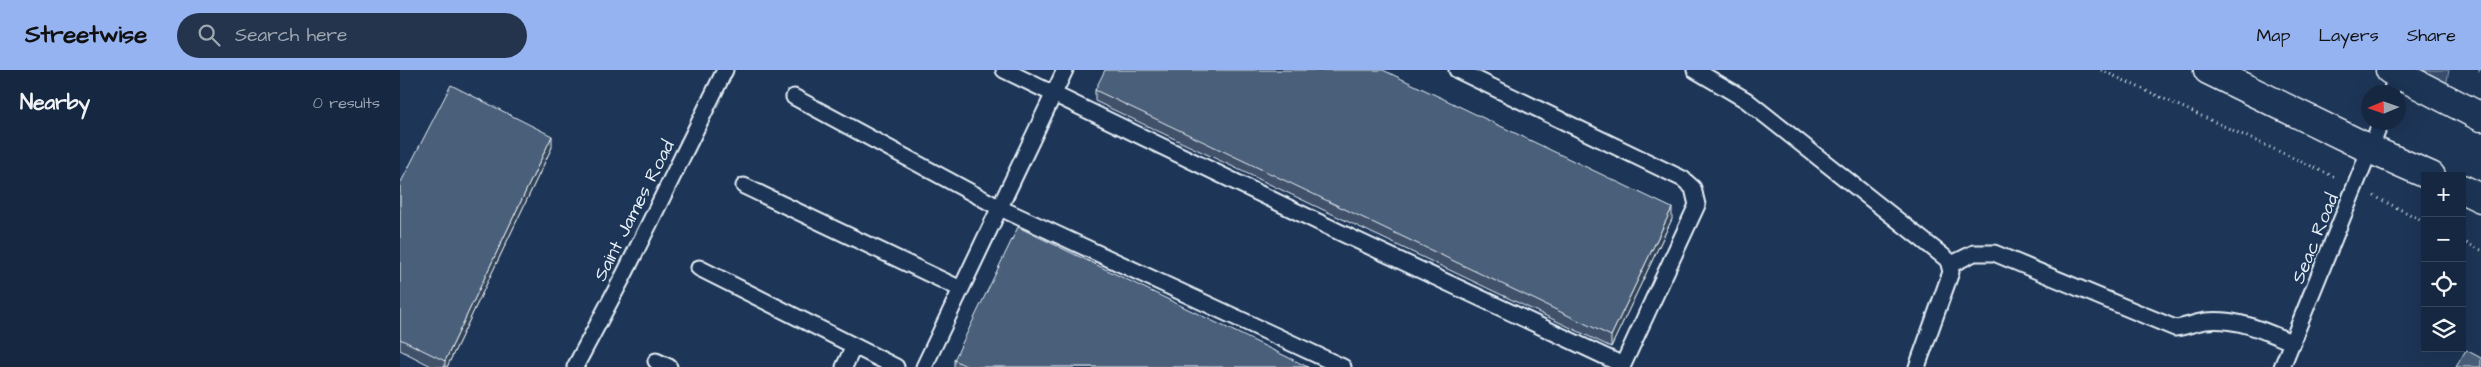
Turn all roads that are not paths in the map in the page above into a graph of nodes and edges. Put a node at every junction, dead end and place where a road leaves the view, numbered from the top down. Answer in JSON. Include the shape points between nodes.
{"nodes":[{"id":1,"x":725,"y":70,"type":"edge"},
{"id":2,"x":1004,"y":70,"type":"edge"},
{"id":3,"x":1065,"y":70,"type":"edge"},
{"id":4,"x":1457,"y":70,"type":"edge"},
{"id":5,"x":1695,"y":70,"type":"edge"},
{"id":6,"x":2208,"y":70,"type":"edge"},
{"id":7,"x":2393,"y":78,"type":"edge"},
{"id":8,"x":1054,"y":94,"type":"junction"},
{"id":9,"x":794,"y":97,"type":"dead end"},
{"id":10,"x":2481,"y":117,"type":"edge"},
{"id":11,"x":2378,"y":130,"type":"edge"},
{"id":12,"x":2372,"y":150,"type":"junction"},
{"id":13,"x":2422,"y":172,"type":"edge"},
{"id":14,"x":744,"y":186,"type":"dead end"},
{"id":15,"x":2466,"y":191,"type":"edge"},
{"id":16,"x":2481,"y":198,"type":"edge"},
{"id":17,"x":1000,"y":208,"type":"junction"},
{"id":18,"x":1950,"y":265,"type":"junction"},
{"id":19,"x":699,"y":268,"type":"dead end"},
{"id":20,"x":961,"y":289,"type":"junction"},
{"id":21,"x":2293,"y":343,"type":"junction"},
{"id":22,"x":854,"y":346,"type":"junction"},
{"id":23,"x":1622,"y":366,"type":"edge"},
{"id":24,"x":575,"y":367,"type":"edge"},
{"id":25,"x":844,"y":367,"type":"edge"},
{"id":26,"x":896,"y":367,"type":"edge"},
{"id":27,"x":924,"y":367,"type":"edge"},
{"id":28,"x":1343,"y":367,"type":"edge"},
{"id":29,"x":1917,"y":367,"type":"edge"},
{"id":30,"x":2282,"y":367,"type":"edge"}],
"edges":[{"from":1,"to":24,"type":"lane","name":"Saint James Road"},
{"from":2,"to":8,"type":"lane"},
{"from":3,"to":8,"type":"lane"},
{"from":4,"to":23,"type":"lane","via":[[1683,178],[1693,188],[1697,205]]},
{"from":5,"to":18,"type":"lane","via":[[1746,100],[1948,260]]},
{"from":6,"to":12,"type":"main road"},
{"from":7,"to":10,"type":"main road"},
{"from":8,"to":17,"type":"lane"},
{"from":8,"to":23,"type":"lane"},
{"from":9,"to":17,"type":"lane"},
{"from":11,"to":12,"type":"lane","name":"Seac Road"},
{"from":12,"to":13,"type":"main road"},
{"from":12,"to":21,"type":"lane","name":"Seac Road"},
{"from":14,"to":20,"type":"lane"},
{"from":15,"to":16,"type":"main road"},
{"from":17,"to":20,"type":"lane"},
{"from":17,"to":28,"type":"lane"},
{"from":18,"to":21,"type":"lane","via":[[1974,253],[1994,253],[2175,328],[2204,321],[2224,321],[2250,326]]},
{"from":18,"to":29,"type":"lane","via":[[1951,272]]},
{"from":19,"to":22,"type":"lane"},
{"from":20,"to":27,"type":"lane"},
{"from":21,"to":30,"type":"lane","name":"Seac Road"},
{"from":22,"to":25,"type":"lane"},
{"from":22,"to":26,"type":"lane"}]}
